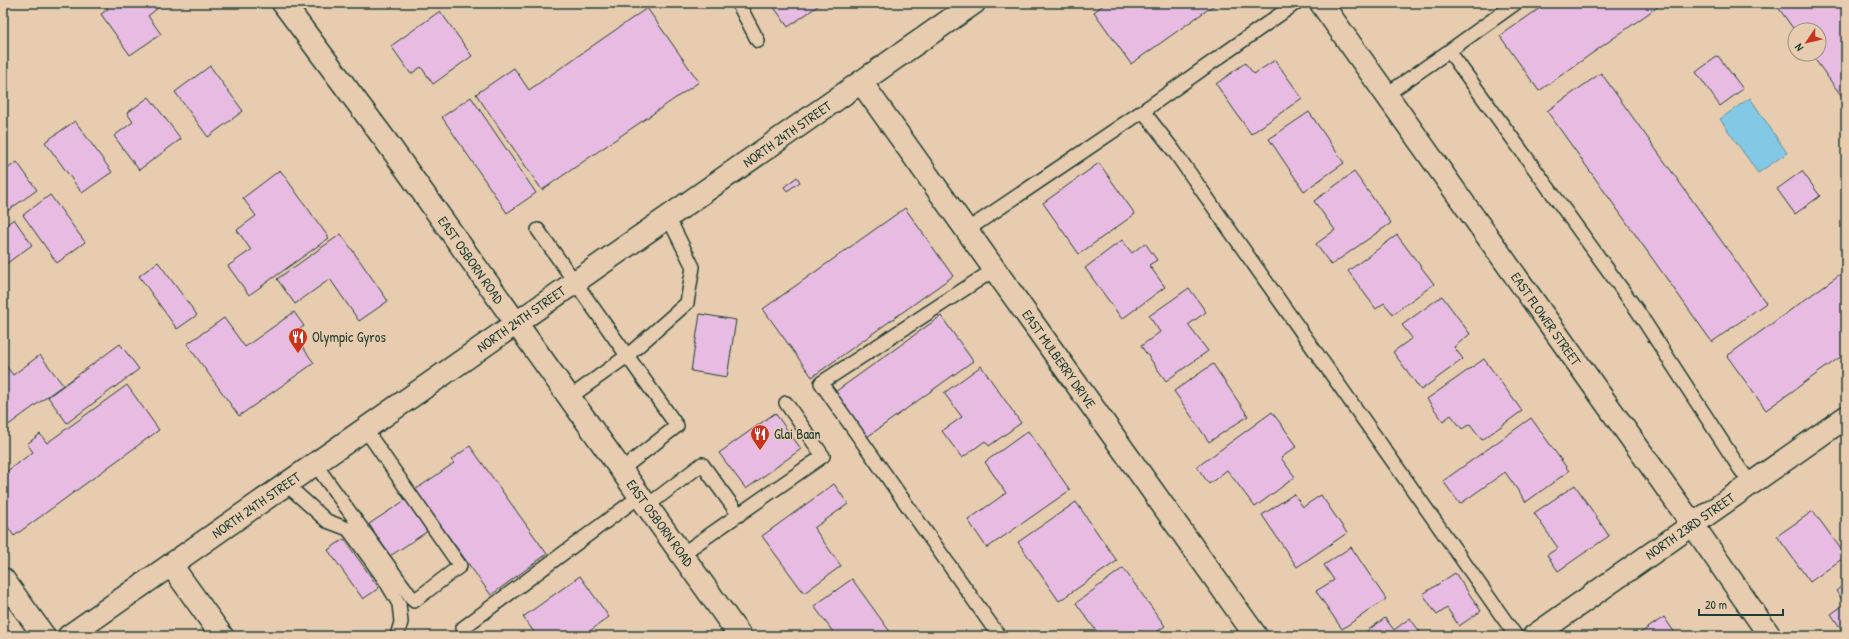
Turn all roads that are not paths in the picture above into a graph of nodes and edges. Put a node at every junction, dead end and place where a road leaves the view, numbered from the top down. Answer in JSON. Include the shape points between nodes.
{"nodes":[{"id":1,"x":283,"y":3,"type":"edge"},
{"id":2,"x":738,"y":3,"type":"edge"},
{"id":3,"x":974,"y":3,"type":"edge"},
{"id":4,"x":1296,"y":3,"type":"edge"},
{"id":5,"x":1321,"y":3,"type":"edge"},
{"id":6,"x":1516,"y":3,"type":"edge"},
{"id":7,"x":758,"y":41,"type":"dead end"},
{"id":8,"x":1449,"y":51,"type":"junction"},
{"id":9,"x":860,"y":82,"type":"junction"},
{"id":10,"x":1386,"y":94,"type":"junction"},
{"id":11,"x":1143,"y":111,"type":"junction"},
{"id":12,"x":668,"y":217,"type":"junction"},
{"id":13,"x":538,"y":230,"type":"dead end"},
{"id":14,"x":967,"y":230,"type":"junction"},
{"id":15,"x":995,"y":269,"type":"junction"},
{"id":16,"x":575,"y":282,"type":"junction"},
{"id":17,"x":516,"y":323,"type":"junction"},
{"id":18,"x":627,"y":356,"type":"junction"},
{"id":19,"x":570,"y":398,"type":"junction"},
{"id":20,"x":786,"y":404,"type":"dead end"},
{"id":21,"x":1846,"y":417,"type":"edge"},
{"id":22,"x":365,"y":429,"type":"junction"},
{"id":23,"x":315,"y":464,"type":"junction"},
{"id":24,"x":621,"y":470,"type":"junction"},
{"id":25,"x":1751,"y":483,"type":"junction"},
{"id":26,"x":286,"y":484,"type":"junction"},
{"id":27,"x":644,"y":501,"type":"junction"},
{"id":28,"x":738,"y":515,"type":"junction"},
{"id":29,"x":1692,"y":525,"type":"junction"},
{"id":30,"x":682,"y":554,"type":"junction"},
{"id":31,"x":171,"y":565,"type":"junction"},
{"id":32,"x":3,"y":579,"type":"edge"},
{"id":33,"x":44,"y":636,"type":"edge"},
{"id":34,"x":69,"y":636,"type":"edge"},
{"id":35,"x":222,"y":636,"type":"edge"},
{"id":36,"x":397,"y":636,"type":"edge"},
{"id":37,"x":468,"y":636,"type":"edge"},
{"id":38,"x":740,"y":636,"type":"edge"},
{"id":39,"x":999,"y":636,"type":"edge"},
{"id":40,"x":1256,"y":636,"type":"edge"},
{"id":41,"x":1516,"y":636,"type":"edge"},
{"id":42,"x":1534,"y":636,"type":"edge"},
{"id":43,"x":1770,"y":636,"type":"edge"}],
"edges":[{"from":1,"to":17,"type":"street","name":"EAST OSBORN ROAD","via":[[360,104]]},
{"from":2,"to":7,"type":"lane"},
{"from":3,"to":9,"type":"street","name":"NORTH 24TH STREET"},
{"from":4,"to":11,"type":"lane"},
{"from":5,"to":10,"type":"street","name":"EAST FLOWER STREET"},
{"from":6,"to":8,"type":"lane"},
{"from":8,"to":10,"type":"lane"},
{"from":8,"to":25,"type":"lane","via":[[1637,310]]},
{"from":9,"to":12,"type":"street","name":"NORTH 24TH STREET"},
{"from":9,"to":14,"type":"street","name":"EAST MULBERRY DRIVE"},
{"from":10,"to":29,"type":"street","name":"EAST FLOWER STREET"},
{"from":11,"to":14,"type":"lane"},
{"from":11,"to":41,"type":"lane","via":[[1174,151]]},
{"from":12,"to":16,"type":"street","name":"NORTH 24TH STREET"},
{"from":12,"to":18,"type":"lane","via":[[693,267],[687,303]]},
{"from":13,"to":16,"type":"lane"},
{"from":14,"to":15,"type":"street","name":"EAST MULBERRY DRIVE"},
{"from":15,"to":39,"type":"lane","via":[[821,383]]},
{"from":15,"to":40,"type":"street","name":"EAST MULBERRY DRIVE"},
{"from":16,"to":17,"type":"street","name":"NORTH 24TH STREET"},
{"from":16,"to":18,"type":"lane"},
{"from":17,"to":19,"type":"street","name":"EAST OSBORN ROAD"},
{"from":17,"to":22,"type":"street","name":"NORTH 24TH STREET"},
{"from":18,"to":19,"type":"lane"},
{"from":18,"to":24,"type":"lane","via":[[677,426]]},
{"from":19,"to":24,"type":"street","name":"EAST OSBORN ROAD"},
{"from":20,"to":28,"type":"lane","via":[[823,456]]},
{"from":21,"to":25,"type":"street","name":"NORTH 23RD STREET"},
{"from":22,"to":23,"type":"street","name":"NORTH 24TH STREET"},
{"from":22,"to":23,"type":"lane","via":[[460,566],[414,600]]},
{"from":23,"to":26,"type":"street","name":"NORTH 24TH STREET"},
{"from":24,"to":27,"type":"street","name":"EAST OSBORN ROAD"},
{"from":25,"to":29,"type":"street","name":"NORTH 23RD STREET"},
{"from":26,"to":31,"type":"street","name":"NORTH 24TH STREET"},
{"from":26,"to":36,"type":"lane","via":[[327,521],[348,528],[359,543],[386,580],[398,604],[401,622]]},
{"from":27,"to":28,"type":"lane","via":[[702,464]]},
{"from":27,"to":30,"type":"street","name":"EAST OSBORN ROAD"},
{"from":27,"to":37,"type":"lane","via":[[462,628]]},
{"from":28,"to":30,"type":"lane"},
{"from":29,"to":42,"type":"street","name":"NORTH 23RD STREET"},
{"from":29,"to":43,"type":"street","name":"EAST FLOWER STREET"},
{"from":30,"to":38,"type":"street","name":"EAST OSBORN ROAD"},
{"from":31,"to":34,"type":"street","name":"NORTH 24TH STREET"},
{"from":31,"to":35,"type":"street"},
{"from":32,"to":33,"type":"street"}]}
